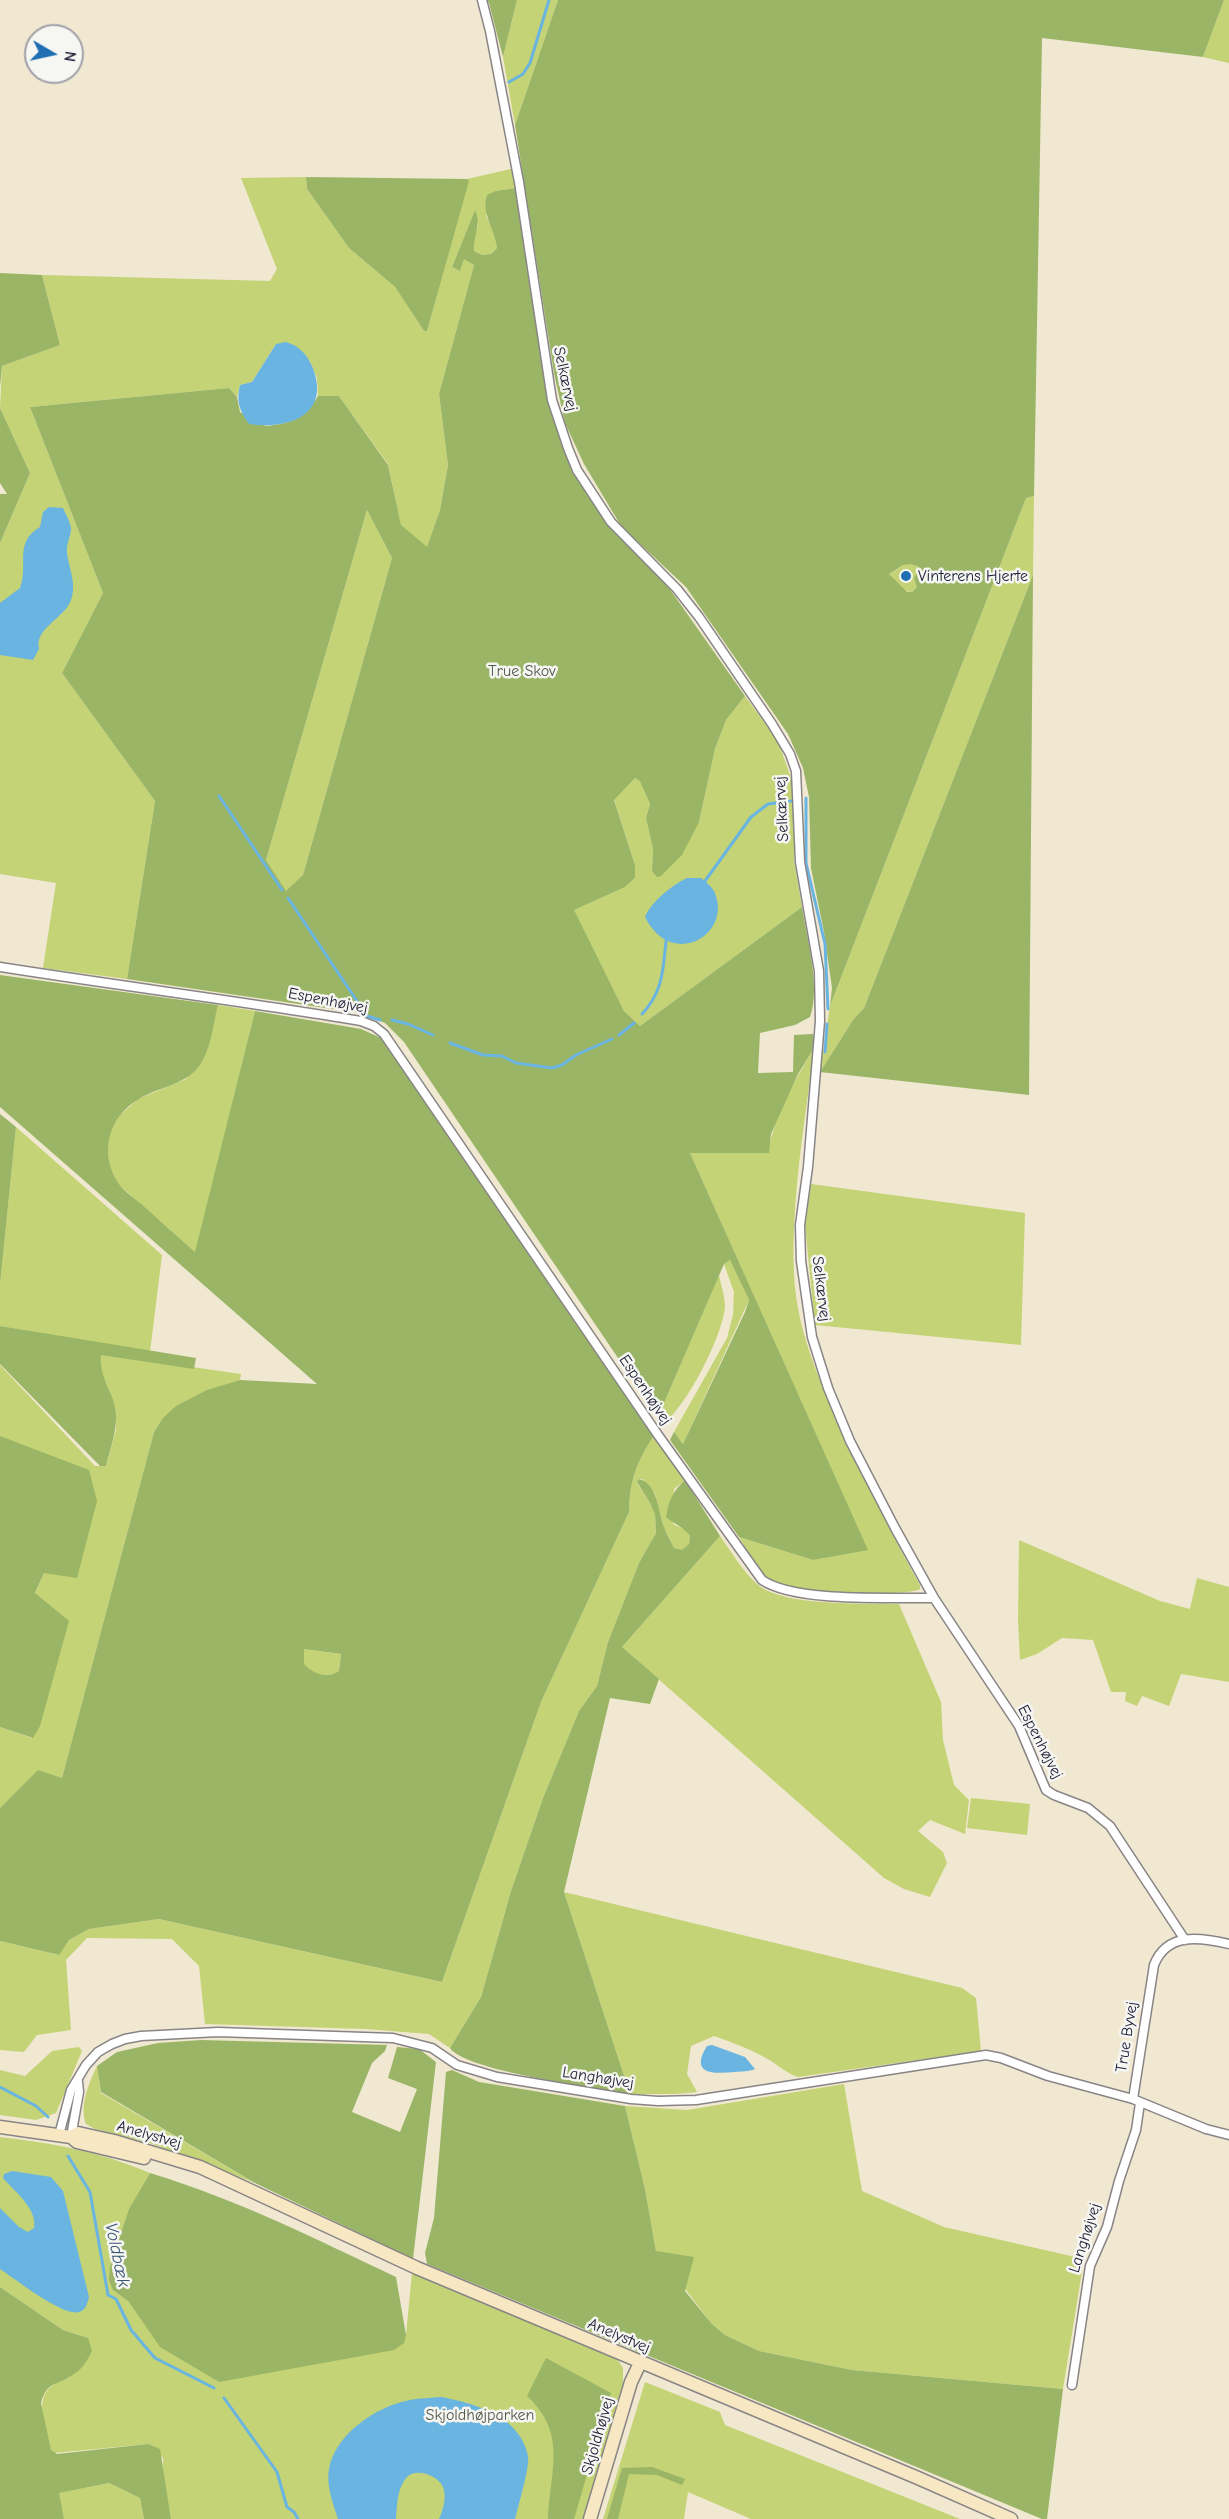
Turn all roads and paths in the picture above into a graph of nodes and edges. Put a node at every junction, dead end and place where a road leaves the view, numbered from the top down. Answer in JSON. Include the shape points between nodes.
{"nodes":[{"id":1,"x":482,"y":0,"type":"edge"},
{"id":2,"x":0,"y":967,"type":"edge"},
{"id":3,"x":934,"y":1598,"type":"junction"},
{"id":4,"x":1185,"y":1940,"type":"junction"},
{"id":5,"x":1229,"y":1944,"type":"edge"},
{"id":6,"x":1137,"y":2101,"type":"junction"},
{"id":7,"x":0,"y":2127,"type":"edge"},
{"id":8,"x":1229,"y":2135,"type":"edge"},
{"id":9,"x":65,"y":2136,"type":"junction"},
{"id":10,"x":640,"y":2363,"type":"junction"},
{"id":11,"x":1072,"y":2385,"type":"dead end"},
{"id":12,"x":590,"y":2519,"type":"edge"},
{"id":13,"x":1011,"y":2519,"type":"edge"}],
"edges":[{"from":1,"to":3,"type":"street","name":"Selkærvej","via":[[519,182],[552,400],[568,448],[577,470],[611,522],[699,616],[772,724],[796,771],[800,862],[816,952],[820,1011],[800,1225],[803,1288],[812,1337],[850,1441]]},
{"from":2,"to":3,"type":"street","name":"Espenhøjvej","via":[[274,1006],[374,1026],[384,1034],[657,1435],[762,1580],[780,1590],[806,1594]]},
{"from":3,"to":4,"type":"street","name":"Espenhøjvej","via":[[1019,1726],[1046,1790],[1088,1808],[1110,1826]]},
{"from":4,"to":5,"type":"street","name":"True Byvej","via":[[1205,1938]]},
{"from":4,"to":6,"type":"street","name":"True Byvej","via":[[1158,1953],[1154,1965]]},
{"from":6,"to":8,"type":"street"},
{"from":6,"to":9,"type":"street","name":"Langhøjvej","via":[[986,2055],[696,2100],[658,2102],[496,2077],[457,2065],[432,2048],[402,2040],[218,2032],[125,2038],[94,2056],[71,2090]]},
{"from":6,"to":11,"type":"street","name":"Langhøjvej","via":[[1136,2130],[1107,2227],[1090,2266]]},
{"from":7,"to":9,"type":"street","name":"Anelystvej"},
{"from":9,"to":10,"type":"street","name":"Anelystvej","via":[[78,2133],[114,2141],[200,2167],[417,2268]]},
{"from":10,"to":12,"type":"street","name":"Skjoldhøjvej"},
{"from":10,"to":13,"type":"street","name":"Anelystvej"}]}
